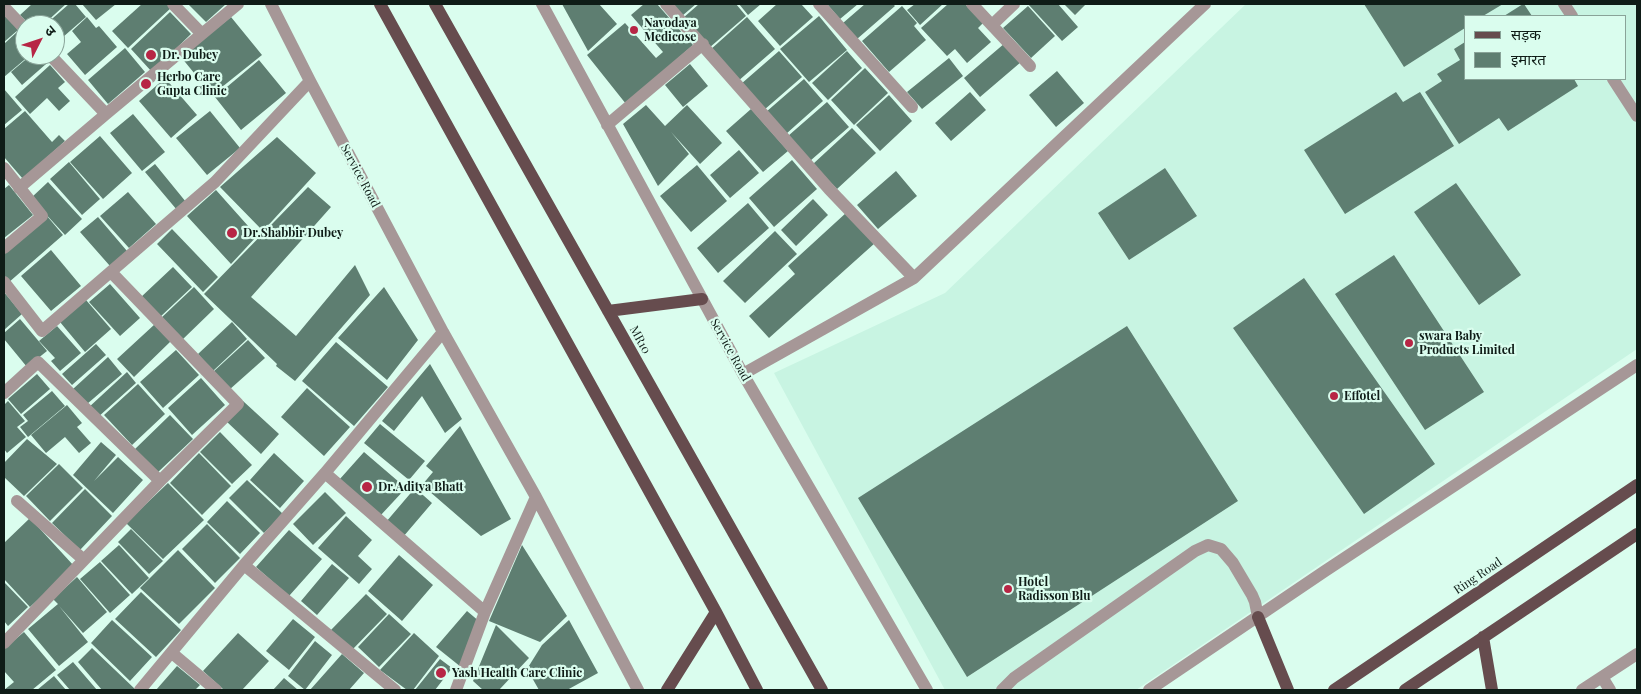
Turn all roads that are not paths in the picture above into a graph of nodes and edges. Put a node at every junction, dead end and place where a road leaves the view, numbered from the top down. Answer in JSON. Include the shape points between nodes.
{"nodes":[{"id":1,"x":173,"y":4,"type":"edge"},
{"id":2,"x":238,"y":4,"type":"edge"},
{"id":3,"x":270,"y":4,"type":"edge"},
{"id":4,"x":380,"y":4,"type":"edge"},
{"id":5,"x":435,"y":4,"type":"edge"},
{"id":6,"x":542,"y":4,"type":"edge"},
{"id":7,"x":666,"y":4,"type":"edge"},
{"id":8,"x":819,"y":4,"type":"edge"},
{"id":9,"x":972,"y":4,"type":"edge"},
{"id":10,"x":1014,"y":4,"type":"edge"},
{"id":11,"x":1205,"y":4,"type":"edge"},
{"id":12,"x":1564,"y":4,"type":"edge"},
{"id":13,"x":4,"y":7,"type":"edge"},
{"id":14,"x":1571,"y":15,"type":"edge"},
{"id":15,"x":15,"y":19,"type":"edge"},
{"id":16,"x":992,"y":25,"type":"junction"},
{"id":17,"x":202,"y":34,"type":"junction"},
{"id":18,"x":703,"y":44,"type":"junction"},
{"id":19,"x":59,"y":65,"type":"edge"},
{"id":20,"x":1030,"y":66,"type":"dead end"},
{"id":21,"x":1614,"y":80,"type":"edge"},
{"id":22,"x":310,"y":81,"type":"junction"},
{"id":23,"x":912,"y":107,"type":"dead end"},
{"id":24,"x":106,"y":114,"type":"junction"},
{"id":25,"x":1637,"y":116,"type":"edge"},
{"id":26,"x":607,"y":125,"type":"junction"},
{"id":27,"x":4,"y":168,"type":"edge"},
{"id":28,"x":20,"y":188,"type":"junction"},
{"id":29,"x":4,"y":248,"type":"edge"},
{"id":30,"x":111,"y":272,"type":"junction"},
{"id":31,"x":914,"y":278,"type":"junction"},
{"id":32,"x":4,"y":282,"type":"edge"},
{"id":33,"x":702,"y":299,"type":"junction"},
{"id":34,"x":608,"y":311,"type":"junction"},
{"id":35,"x":443,"y":332,"type":"junction"},
{"id":36,"x":1637,"y":365,"type":"edge"},
{"id":37,"x":743,"y":374,"type":"junction"},
{"id":38,"x":4,"y":393,"type":"edge"},
{"id":39,"x":325,"y":473,"type":"junction"},
{"id":40,"x":160,"y":481,"type":"junction"},
{"id":41,"x":1637,"y":485,"type":"edge"},
{"id":42,"x":536,"y":497,"type":"junction"},
{"id":43,"x":17,"y":501,"type":"dead end"},
{"id":44,"x":1637,"y":534,"type":"edge"},
{"id":45,"x":84,"y":560,"type":"junction"},
{"id":46,"x":244,"y":565,"type":"junction"},
{"id":47,"x":485,"y":612,"type":"junction"},
{"id":48,"x":716,"y":612,"type":"junction"},
{"id":49,"x":1258,"y":617,"type":"junction"},
{"id":50,"x":7,"y":635,"type":"edge"},
{"id":51,"x":1483,"y":637,"type":"junction"},
{"id":52,"x":172,"y":653,"type":"junction"},
{"id":53,"x":1637,"y":654,"type":"edge"},
{"id":54,"x":1602,"y":678,"type":"junction"},
{"id":55,"x":140,"y":690,"type":"edge"},
{"id":56,"x":216,"y":690,"type":"edge"},
{"id":57,"x":395,"y":690,"type":"edge"},
{"id":58,"x":456,"y":690,"type":"edge"},
{"id":59,"x":638,"y":690,"type":"edge"},
{"id":60,"x":667,"y":690,"type":"edge"},
{"id":61,"x":757,"y":690,"type":"edge"},
{"id":62,"x":822,"y":690,"type":"edge"},
{"id":63,"x":928,"y":690,"type":"edge"},
{"id":64,"x":1002,"y":690,"type":"edge"},
{"id":65,"x":1149,"y":690,"type":"edge"},
{"id":66,"x":1288,"y":690,"type":"edge"},
{"id":67,"x":1334,"y":690,"type":"edge"},
{"id":68,"x":1408,"y":690,"type":"edge"},
{"id":69,"x":1492,"y":690,"type":"edge"},
{"id":70,"x":1582,"y":690,"type":"edge"},
{"id":71,"x":1610,"y":690,"type":"edge"}],
"edges":[{"from":1,"to":17,"type":"street"},
{"from":2,"to":17,"type":"street"},
{"from":3,"to":22,"type":"street","name":"Service Road"},
{"from":4,"to":48,"type":"main road"},
{"from":5,"to":34,"type":"main road","name":"MR10"},
{"from":6,"to":26,"type":"street","name":"Service Road"},
{"from":7,"to":18,"type":"street"},
{"from":8,"to":23,"type":"street"},
{"from":9,"to":16,"type":"street"},
{"from":10,"to":16,"type":"street"},
{"from":11,"to":31,"type":"street"},
{"from":12,"to":14,"type":"street"},
{"from":13,"to":15,"type":"street"},
{"from":16,"to":20,"type":"street"},
{"from":17,"to":24,"type":"street"},
{"from":18,"to":26,"type":"street"},
{"from":18,"to":31,"type":"street","via":[[829,189]]},
{"from":19,"to":24,"type":"street"},
{"from":21,"to":25,"type":"street"},
{"from":22,"to":30,"type":"street","via":[[215,182]]},
{"from":22,"to":35,"type":"street","name":"Service Road"},
{"from":24,"to":28,"type":"street"},
{"from":26,"to":33,"type":"street","name":"Service Road"},
{"from":27,"to":28,"type":"street"},
{"from":28,"to":29,"type":"street","via":[[42,216]]},
{"from":30,"to":32,"type":"street","via":[[42,330]]},
{"from":30,"to":40,"type":"street","via":[[238,404]]},
{"from":31,"to":37,"type":"street"},
{"from":33,"to":34,"type":"main road"},
{"from":33,"to":37,"type":"street","name":"Service Road"},
{"from":34,"to":62,"type":"main road","name":"MR10"},
{"from":35,"to":39,"type":"street"},
{"from":35,"to":42,"type":"street","name":"Service Road"},
{"from":36,"to":49,"type":"street"},
{"from":37,"to":63,"type":"street","name":"Service Road"},
{"from":38,"to":40,"type":"street","via":[[38,362]]},
{"from":39,"to":46,"type":"street"},
{"from":39,"to":47,"type":"street"},
{"from":40,"to":45,"type":"street"},
{"from":41,"to":67,"type":"main road","name":"Ring Road"},
{"from":42,"to":47,"type":"street"},
{"from":42,"to":59,"type":"street","name":"Service Road"},
{"from":43,"to":45,"type":"street"},
{"from":44,"to":51,"type":"main road"},
{"from":45,"to":50,"type":"street"},
{"from":46,"to":52,"type":"street"},
{"from":46,"to":57,"type":"street"},
{"from":47,"to":58,"type":"street"},
{"from":48,"to":60,"type":"main road"},
{"from":48,"to":61,"type":"main road"},
{"from":49,"to":64,"type":"street","via":[[1252,594],[1233,563],[1221,549],[1208,546],[1195,551],[1014,678]]},
{"from":49,"to":65,"type":"street"},
{"from":49,"to":66,"type":"main road"},
{"from":51,"to":68,"type":"main road"},
{"from":51,"to":69,"type":"main road"},
{"from":52,"to":55,"type":"street"},
{"from":52,"to":56,"type":"street"},
{"from":53,"to":54,"type":"street"},
{"from":54,"to":70,"type":"street"},
{"from":54,"to":71,"type":"street"}]}
